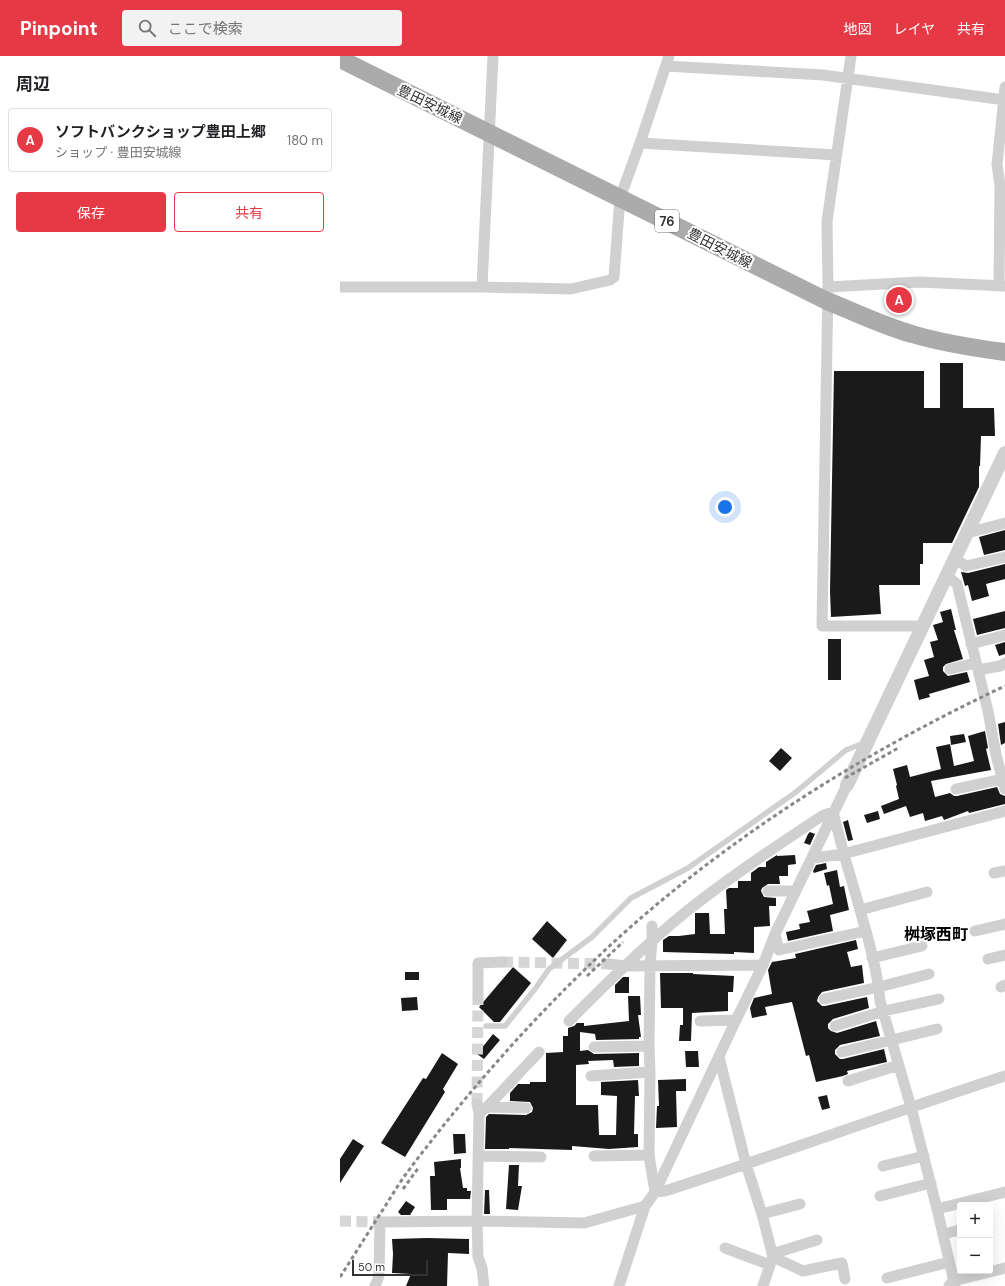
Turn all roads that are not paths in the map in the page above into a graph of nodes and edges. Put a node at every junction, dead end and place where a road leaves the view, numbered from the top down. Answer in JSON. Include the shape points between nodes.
{"nodes":[{"id":1,"x":493,"y":56,"type":"edge"},
{"id":2,"x":851,"y":56,"type":"edge"},
{"id":3,"x":340,"y":59,"type":"edge"},
{"id":4,"x":667,"y":61,"type":"edge"},
{"id":5,"x":848,"y":78,"type":"junction"},
{"id":6,"x":1005,"y":87,"type":"edge"},
{"id":7,"x":1004,"y":99,"type":"edge"},
{"id":8,"x":490,"y":133,"type":"junction"},
{"id":9,"x":640,"y":144,"type":"junction"},
{"id":10,"x":837,"y":155,"type":"junction"},
{"id":11,"x":620,"y":198,"type":"junction"},
{"id":12,"x":1002,"y":286,"type":"edge"},
{"id":13,"x":340,"y":287,"type":"edge"},
{"id":14,"x":482,"y":287,"type":"junction"},
{"id":15,"x":827,"y":294,"type":"junction"},
{"id":16,"x":1005,"y":352,"type":"edge"},
{"id":17,"x":1005,"y":453,"type":"edge"},
{"id":18,"x":1005,"y":523,"type":"edge"},
{"id":19,"x":968,"y":533,"type":"junction"},
{"id":20,"x":1005,"y":557,"type":"edge"},
{"id":21,"x":955,"y":559,"type":"junction"},
{"id":22,"x":947,"y":576,"type":"junction"},
{"id":23,"x":923,"y":626,"type":"junction"},
{"id":24,"x":1005,"y":635,"type":"edge"},
{"id":25,"x":971,"y":644,"type":"junction"},
{"id":26,"x":1005,"y":663,"type":"edge"},
{"id":27,"x":977,"y":667,"type":"junction"},
{"id":28,"x":950,"y":669,"type":"dead end"},
{"id":29,"x":868,"y":742,"type":"junction"},
{"id":30,"x":1000,"y":754,"type":"edge"},
{"id":31,"x":848,"y":784,"type":"joint"},
{"id":32,"x":1004,"y":784,"type":"edge"},
{"id":33,"x":956,"y":789,"type":"dead end"},
{"id":34,"x":1005,"y":811,"type":"edge"},
{"id":35,"x":833,"y":812,"type":"junction"},
{"id":36,"x":844,"y":854,"type":"junction"},
{"id":37,"x":813,"y":858,"type":"junction"},
{"id":38,"x":768,"y":891,"type":"dead end"},
{"id":39,"x":796,"y":892,"type":"junction"},
{"id":40,"x":927,"y":892,"type":"dead end"},
{"id":41,"x":860,"y":910,"type":"junction"},
{"id":42,"x":1005,"y":924,"type":"edge"},
{"id":43,"x":652,"y":926,"type":"dead end"},
{"id":44,"x":866,"y":931,"type":"junction"},
{"id":45,"x":975,"y":931,"type":"dead end"},
{"id":46,"x":775,"y":934,"type":"junction"},
{"id":47,"x":652,"y":941,"type":"junction"},
{"id":48,"x":922,"y":946,"type":"dead end"},
{"id":49,"x":1005,"y":955,"type":"edge"},
{"id":50,"x":872,"y":958,"type":"junction"},
{"id":51,"x":988,"y":959,"type":"dead end"},
{"id":52,"x":502,"y":962,"type":"tunnel mouth"},
{"id":53,"x":609,"y":964,"type":"tunnel mouth"},
{"id":54,"x":650,"y":965,"type":"junction"},
{"id":55,"x":763,"y":965,"type":"junction"},
{"id":56,"x":625,"y":966,"type":"junction"},
{"id":57,"x":929,"y":974,"type":"dead end"},
{"id":58,"x":879,"y":987,"type":"junction"},
{"id":59,"x":478,"y":997,"type":"tunnel mouth"},
{"id":60,"x":824,"y":999,"type":"dead end"},
{"id":61,"x":939,"y":999,"type":"dead end"},
{"id":62,"x":884,"y":1011,"type":"junction"},
{"id":63,"x":736,"y":1020,"type":"junction"},
{"id":64,"x":700,"y":1021,"type":"dead end"},
{"id":65,"x":569,"y":1022,"type":"dead end"},
{"id":66,"x":486,"y":1026,"type":"dead end"},
{"id":67,"x":835,"y":1026,"type":"dead end"},
{"id":68,"x":937,"y":1029,"type":"dead end"},
{"id":69,"x":892,"y":1041,"type":"junction"},
{"id":70,"x":649,"y":1046,"type":"junction"},
{"id":71,"x":594,"y":1047,"type":"dead end"},
{"id":72,"x":539,"y":1052,"type":"dead end"},
{"id":73,"x":842,"y":1052,"type":"dead end"},
{"id":74,"x":719,"y":1057,"type":"junction"},
{"id":75,"x":899,"y":1065,"type":"junction"},
{"id":76,"x":650,"y":1072,"type":"junction"},
{"id":77,"x":591,"y":1076,"type":"dead end"},
{"id":78,"x":1005,"y":1076,"type":"edge"},
{"id":79,"x":848,"y":1081,"type":"dead end"},
{"id":80,"x":912,"y":1107,"type":"junction"},
{"id":81,"x":481,"y":1108,"type":"junction"},
{"id":82,"x":526,"y":1108,"type":"dead end"},
{"id":83,"x":649,"y":1155,"type":"junction"},
{"id":84,"x":478,"y":1156,"type":"junction"},
{"id":85,"x":594,"y":1156,"type":"dead end"},
{"id":86,"x":924,"y":1156,"type":"junction"},
{"id":87,"x":541,"y":1157,"type":"dead end"},
{"id":88,"x":746,"y":1164,"type":"junction"},
{"id":89,"x":883,"y":1166,"type":"dead end"},
{"id":90,"x":931,"y":1182,"type":"junction"},
{"id":91,"x":655,"y":1192,"type":"junction"},
{"id":92,"x":1005,"y":1192,"type":"edge"},
{"id":93,"x":880,"y":1196,"type":"dead end"},
{"id":94,"x":800,"y":1204,"type":"dead end"},
{"id":95,"x":645,"y":1206,"type":"junction"},
{"id":96,"x":937,"y":1209,"type":"junction"},
{"id":97,"x":762,"y":1214,"type":"junction"},
{"id":98,"x":477,"y":1221,"type":"junction"},
{"id":99,"x":957,"y":1231,"type":"edge"},
{"id":100,"x":943,"y":1234,"type":"junction"},
{"id":101,"x":817,"y":1240,"type":"dead end"},
{"id":102,"x":725,"y":1248,"type":"dead end"},
{"id":103,"x":772,"y":1259,"type":"junction"},
{"id":104,"x":949,"y":1262,"type":"junction"},
{"id":105,"x":1005,"y":1268,"type":"edge"},
{"id":106,"x":887,"y":1278,"type":"dead end"},
{"id":107,"x":845,"y":1279,"type":"dead end"},
{"id":108,"x":952,"y":1284,"type":"edge"},
{"id":109,"x":375,"y":1286,"type":"edge"},
{"id":110,"x":484,"y":1286,"type":"edge"},
{"id":111,"x":619,"y":1286,"type":"edge"},
{"id":112,"x":763,"y":1286,"type":"edge"}],
"edges":[{"from":1,"to":8,"type":"street"},
{"from":2,"to":5,"type":"street"},
{"from":3,"to":8,"type":"main road","name":"豊田安城線","number":"76"},
{"from":4,"to":5,"type":"street"},
{"from":4,"to":9,"type":"street"},
{"from":5,"to":7,"type":"street"},
{"from":5,"to":10,"type":"street"},
{"from":6,"to":7,"type":"street"},
{"from":7,"to":12,"type":"street","via":[[997,165],[1000,186]]},
{"from":8,"to":11,"type":"main road","name":"豊田安城線","number":"76"},
{"from":8,"to":14,"type":"street"},
{"from":9,"to":10,"type":"street"},
{"from":9,"to":11,"type":"street"},
{"from":10,"to":15,"type":"street","via":[[827,221]]},
{"from":11,"to":14,"type":"street","via":[[614,277],[610,280],[571,289]]},
{"from":11,"to":15,"type":"main road","name":"豊田安城線","number":"76","via":[[789,283]]},
{"from":12,"to":15,"type":"street","via":[[920,282]]},
{"from":13,"to":14,"type":"street"},
{"from":15,"to":16,"type":"main road","name":"豊田安城線","number":"76","via":[[888,326],[912,334],[961,346]]},
{"from":15,"to":23,"type":"street","via":[[822,626]]},
{"from":17,"to":19,"type":"street"},
{"from":18,"to":19,"type":"street"},
{"from":19,"to":21,"type":"street"},
{"from":20,"to":21,"type":"street","via":[[966,566]]},
{"from":21,"to":22,"type":"street"},
{"from":22,"to":23,"type":"street"},
{"from":22,"to":25,"type":"street","via":[[957,584]]},
{"from":23,"to":29,"type":"street"},
{"from":24,"to":25,"type":"street"},
{"from":25,"to":27,"type":"street"},
{"from":26,"to":27,"type":"street","via":[[1000,666]]},
{"from":27,"to":28,"type":"street"},
{"from":27,"to":30,"type":"street"},
{"from":29,"to":31,"type":"street"},
{"from":29,"to":66,"type":"lane","via":[[846,750],[796,792],[688,868],[631,898],[592,937],[550,969],[505,1026]]},
{"from":30,"to":32,"type":"street"},
{"from":31,"to":35,"type":"street"},
{"from":32,"to":33,"type":"street"},
{"from":34,"to":36,"type":"street","via":[[967,817]]},
{"from":35,"to":36,"type":"street"},
{"from":35,"to":37,"type":"street"},
{"from":35,"to":47,"type":"street","via":[[822,816],[762,856]]},
{"from":36,"to":37,"type":"street"},
{"from":36,"to":41,"type":"street"},
{"from":37,"to":39,"type":"street"},
{"from":38,"to":39,"type":"street"},
{"from":39,"to":46,"type":"street"},
{"from":40,"to":41,"type":"street"},
{"from":41,"to":44,"type":"street"},
{"from":42,"to":45,"type":"street"},
{"from":43,"to":47,"type":"street"},
{"from":44,"to":46,"type":"street","via":[[780,950]]},
{"from":44,"to":50,"type":"street"},
{"from":46,"to":55,"type":"street"},
{"from":47,"to":54,"type":"street"},
{"from":47,"to":56,"type":"street"},
{"from":48,"to":50,"type":"street"},
{"from":49,"to":51,"type":"street"},
{"from":50,"to":58,"type":"street"},
{"from":52,"to":59,"type":"street","via":[[478,963]]},
{"from":53,"to":56,"type":"street"},
{"from":54,"to":55,"type":"street"},
{"from":54,"to":56,"type":"street"},
{"from":54,"to":70,"type":"street"},
{"from":55,"to":63,"type":"street"},
{"from":56,"to":65,"type":"street"},
{"from":57,"to":58,"type":"street"},
{"from":58,"to":60,"type":"street"},
{"from":58,"to":62,"type":"street"},
{"from":61,"to":62,"type":"street"},
{"from":62,"to":67,"type":"street"},
{"from":62,"to":69,"type":"street"},
{"from":63,"to":64,"type":"street"},
{"from":63,"to":74,"type":"street"},
{"from":68,"to":69,"type":"street"},
{"from":69,"to":73,"type":"street"},
{"from":69,"to":75,"type":"street"},
{"from":70,"to":71,"type":"street"},
{"from":70,"to":76,"type":"street"},
{"from":72,"to":81,"type":"street"},
{"from":74,"to":88,"type":"street"},
{"from":74,"to":91,"type":"street"},
{"from":75,"to":79,"type":"street"},
{"from":75,"to":80,"type":"street"},
{"from":76,"to":77,"type":"street"},
{"from":76,"to":83,"type":"street"},
{"from":78,"to":80,"type":"street"},
{"from":80,"to":86,"type":"street"},
{"from":80,"to":88,"type":"street"},
{"from":81,"to":82,"type":"street"},
{"from":81,"to":84,"type":"street"},
{"from":83,"to":85,"type":"street"},
{"from":83,"to":91,"type":"street"},
{"from":84,"to":87,"type":"street"},
{"from":84,"to":98,"type":"street"},
{"from":86,"to":89,"type":"street"},
{"from":86,"to":90,"type":"street"},
{"from":88,"to":91,"type":"street"},
{"from":88,"to":97,"type":"street"},
{"from":90,"to":93,"type":"street"},
{"from":90,"to":96,"type":"street"},
{"from":91,"to":95,"type":"street"},
{"from":92,"to":96,"type":"street"},
{"from":94,"to":97,"type":"street"},
{"from":95,"to":98,"type":"street","via":[[584,1224]]},
{"from":95,"to":111,"type":"street"},
{"from":96,"to":100,"type":"street"},
{"from":97,"to":103,"type":"street"},
{"from":98,"to":109,"type":"street","via":[[380,1222],[379,1276]]},
{"from":98,"to":110,"type":"street","via":[[478,1257]]},
{"from":99,"to":100,"type":"street"},
{"from":100,"to":104,"type":"street"},
{"from":101,"to":103,"type":"street"},
{"from":102,"to":103,"type":"street"},
{"from":103,"to":107,"type":"street","via":[[803,1272],[842,1263]]},
{"from":103,"to":112,"type":"street"},
{"from":104,"to":106,"type":"street"},
{"from":104,"to":108,"type":"street"},
{"from":105,"to":108,"type":"street"}]}
